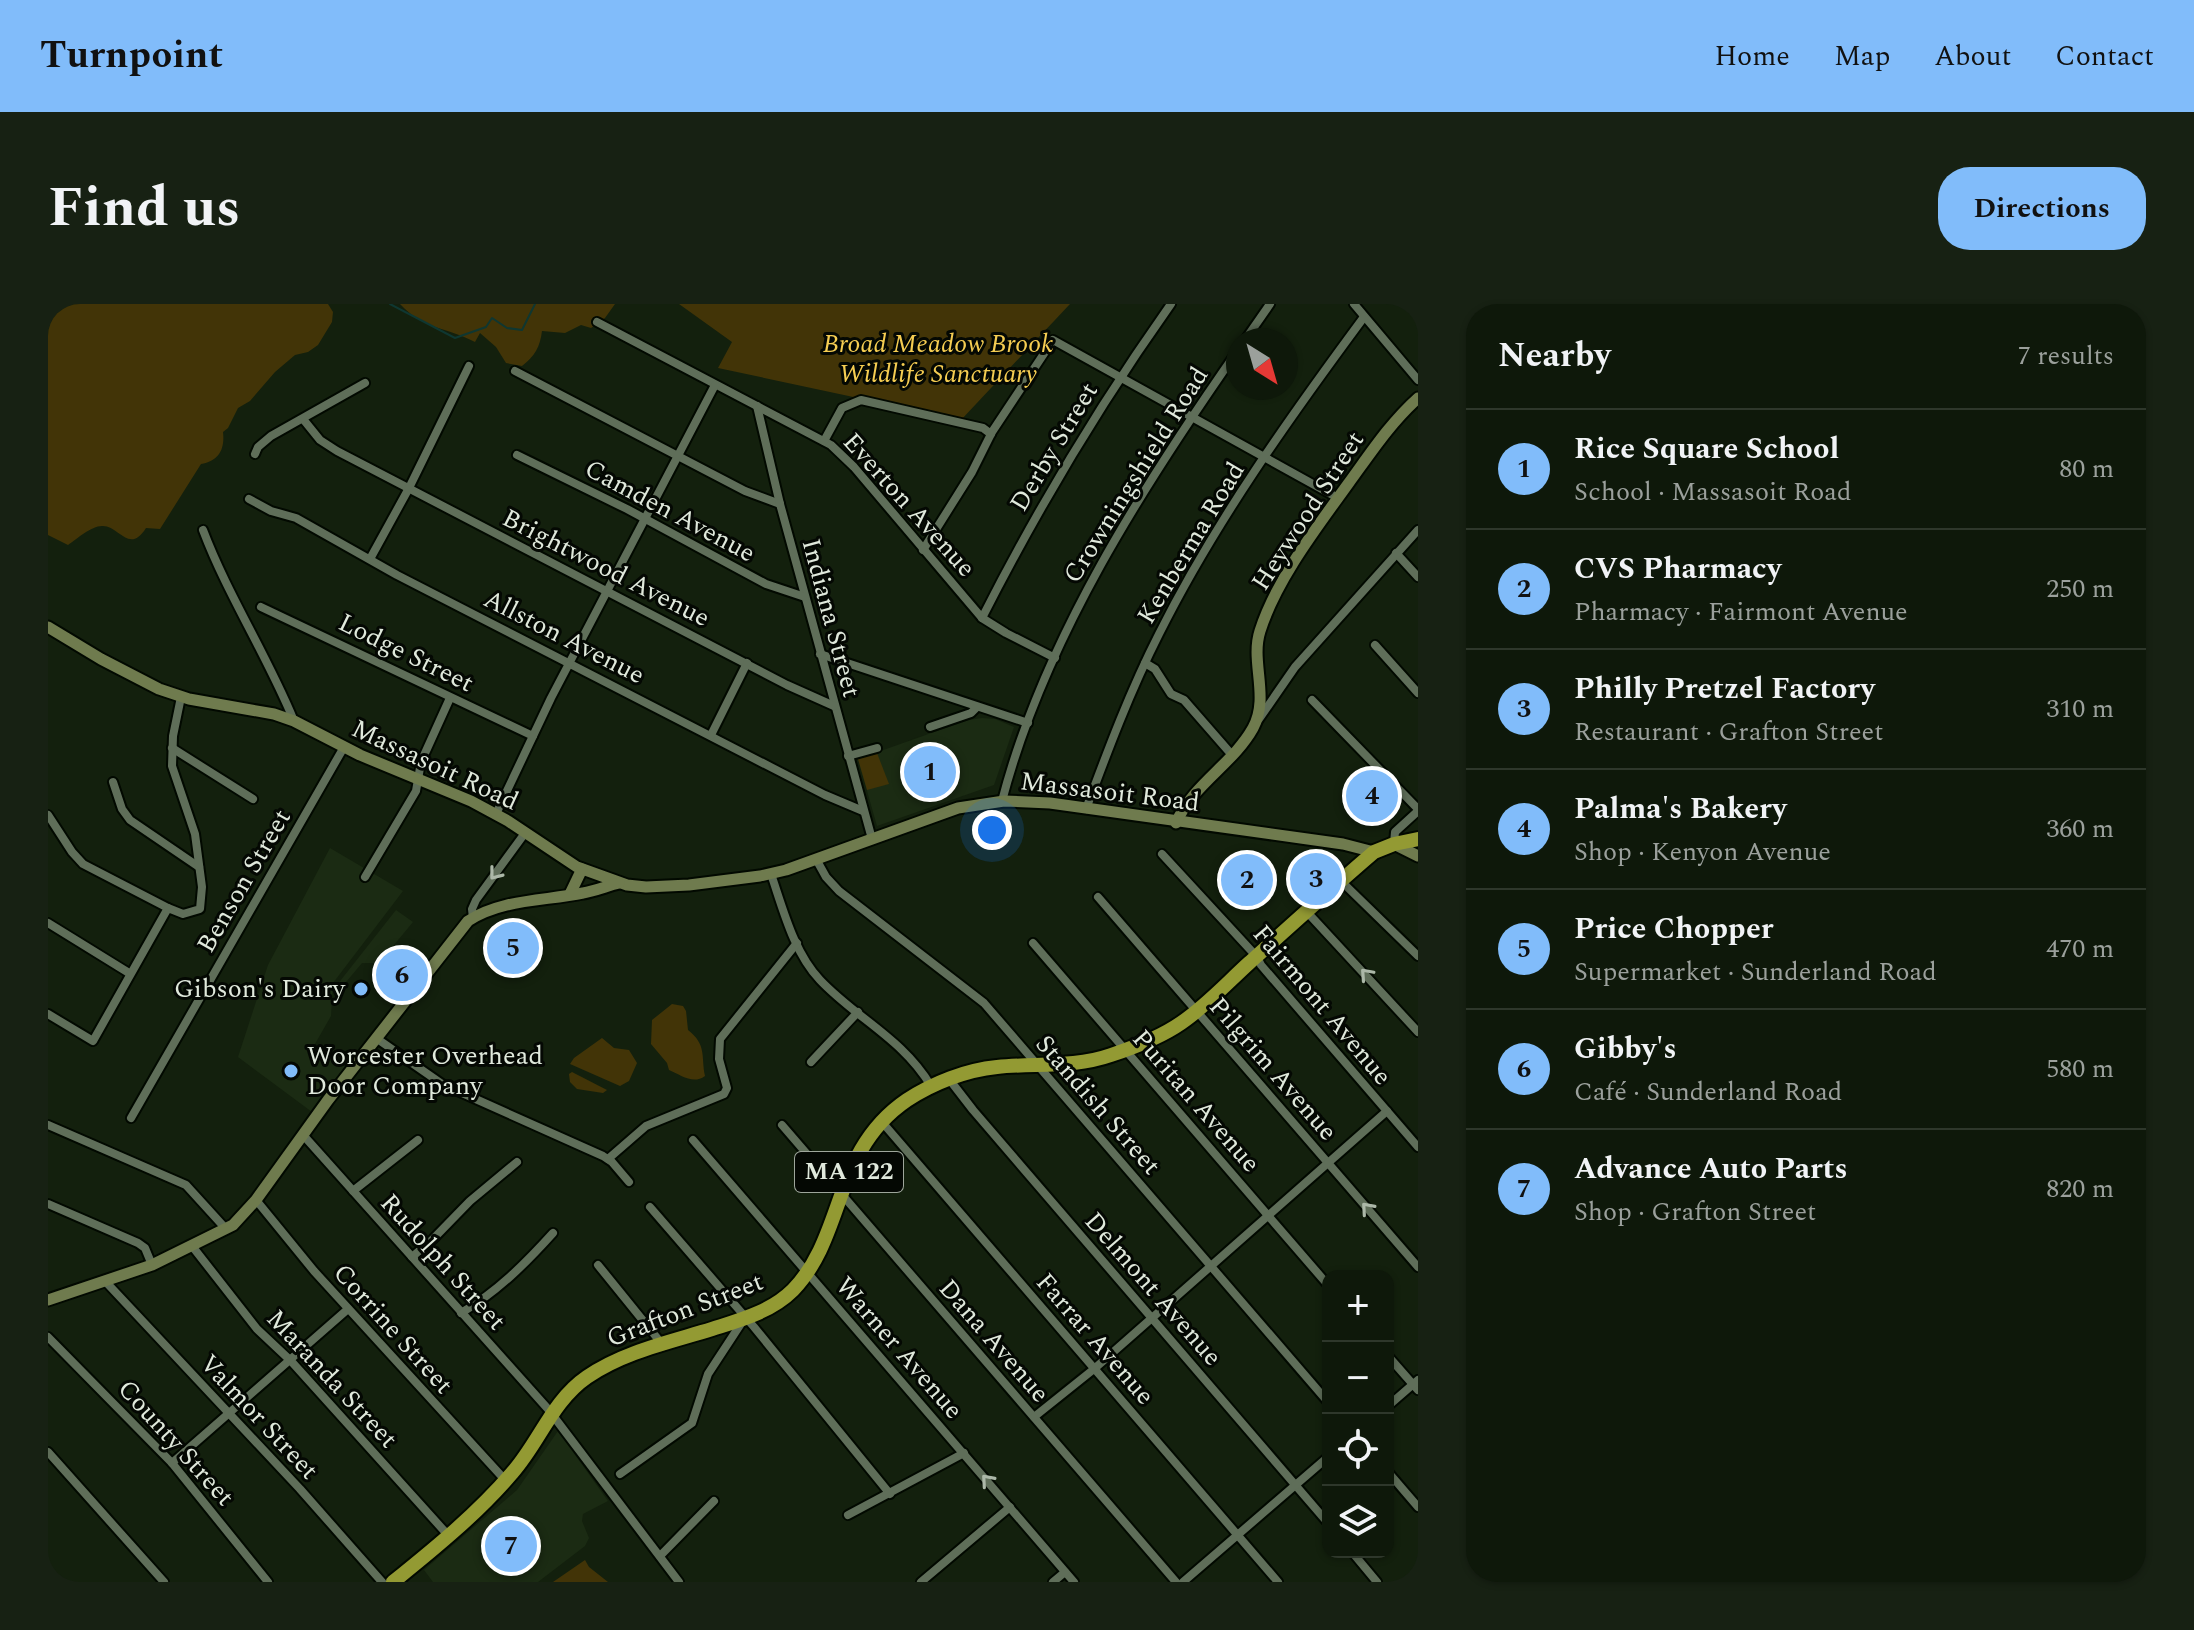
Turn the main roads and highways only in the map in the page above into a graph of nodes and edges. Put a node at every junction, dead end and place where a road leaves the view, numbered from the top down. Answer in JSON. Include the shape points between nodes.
{"nodes":[{"id":1,"x":1418,"y":398,"type":"edge"},
{"id":2,"x":48,"y":627,"type":"edge"},
{"id":3,"x":1176,"y":823,"type":"junction"},
{"id":4,"x":1418,"y":839,"type":"edge"},
{"id":5,"x":1394,"y":844,"type":"junction"},
{"id":6,"x":1374,"y":852,"type":"junction"},
{"id":7,"x":1418,"y":856,"type":"edge"},
{"id":8,"x":588,"y":872,"type":"junction"},
{"id":9,"x":619,"y":883,"type":"junction"},
{"id":10,"x":575,"y":894,"type":"junction"},
{"id":11,"x":48,"y":1300,"type":"edge"},
{"id":12,"x":393,"y":1582,"type":"edge"}],
"edges":[{"from":1,"to":3,"type":"main road","name":"Heywood Street","via":[[1392,424],[1285,579],[1259,633],[1261,681],[1255,725]]},
{"from":2,"to":8,"type":"main road","name":"Massasoit Road","via":[[136,679],[181,697],[294,721],[496,814]]},
{"from":3,"to":6,"type":"main road","name":"Massasoit Road"},
{"from":3,"to":9,"type":"main road","name":"Massasoit Road","via":[[1050,803],[1002,801],[946,812],[771,874],[674,886]]},
{"from":4,"to":5,"type":"highway","name":"Grafton Street","number":"MA 122"},
{"from":5,"to":6,"type":"highway","name":"Grafton Street","number":"MA 122"},
{"from":5,"to":7,"type":"main road"},
{"from":6,"to":12,"type":"highway","name":"Grafton Street","number":"MA 122","via":[[1169,1030],[1084,1062],[989,1068],[949,1079],[900,1105],[857,1156],[807,1273],[783,1299],[744,1319],[592,1373],[552,1414],[506,1481]]},
{"from":8,"to":9,"type":"main road","name":"Massasoit Road"},
{"from":8,"to":10,"type":"main road"},
{"from":9,"to":10,"type":"main road"},
{"from":10,"to":11,"type":"main road","via":[[473,918],[447,945],[256,1200],[226,1229],[152,1265]]}]}
